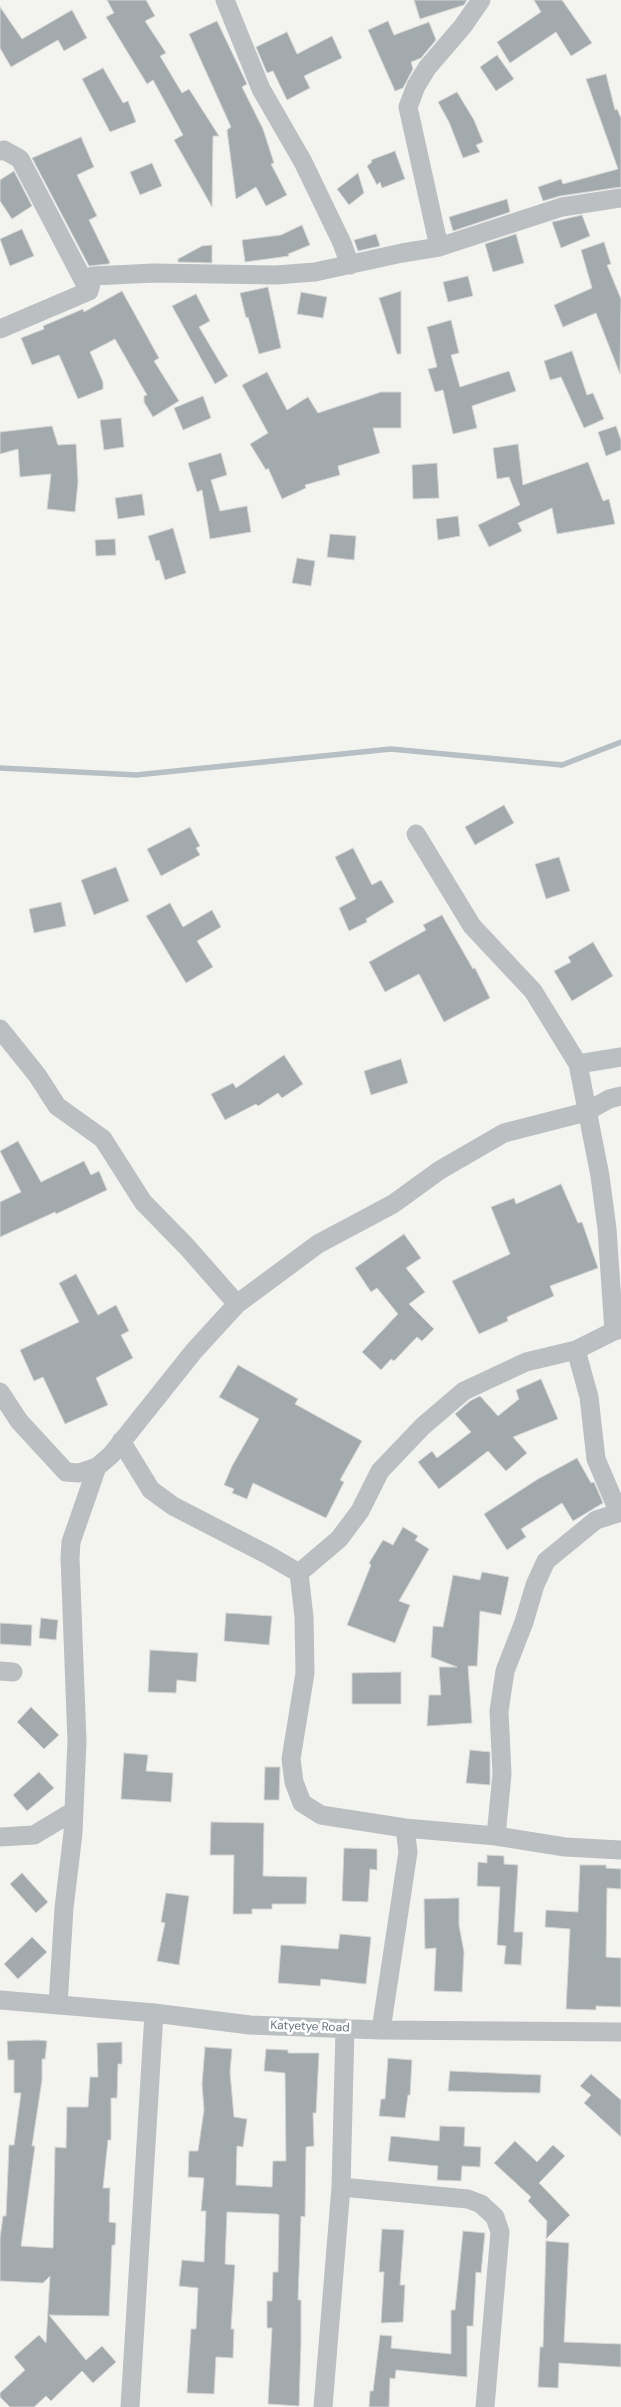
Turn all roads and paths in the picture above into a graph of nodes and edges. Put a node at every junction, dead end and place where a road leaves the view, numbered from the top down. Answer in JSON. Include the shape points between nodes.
{"nodes":[{"id":1,"x":225,"y":0,"type":"edge"},
{"id":2,"x":481,"y":0,"type":"edge"},
{"id":3,"x":0,"y":151,"type":"edge"},
{"id":4,"x":621,"y":198,"type":"edge"},
{"id":5,"x":439,"y":247,"type":"junction"},
{"id":6,"x":350,"y":265,"type":"junction"},
{"id":7,"x":89,"y":290,"type":"junction"},
{"id":8,"x":0,"y":329,"type":"edge"},
{"id":9,"x":416,"y":834,"type":"dead end"},
{"id":10,"x":0,"y":1029,"type":"edge"},
{"id":11,"x":621,"y":1056,"type":"edge"},
{"id":12,"x":578,"y":1064,"type":"junction"},
{"id":13,"x":621,"y":1096,"type":"edge"},
{"id":14,"x":586,"y":1112,"type":"junction"},
{"id":15,"x":237,"y":1304,"type":"junction"},
{"id":16,"x":618,"y":1330,"type":"edge"},
{"id":17,"x":576,"y":1350,"type":"junction"},
{"id":18,"x":0,"y":1392,"type":"edge"},
{"id":19,"x":121,"y":1441,"type":"junction"},
{"id":20,"x":97,"y":1467,"type":"junction"},
{"id":21,"x":620,"y":1513,"type":"edge"},
{"id":22,"x":299,"y":1573,"type":"junction"},
{"id":23,"x":74,"y":1811,"type":"junction"},
{"id":24,"x":405,"y":1828,"type":"junction"},
{"id":25,"x":496,"y":1836,"type":"junction"},
{"id":26,"x":0,"y":1837,"type":"edge"},
{"id":27,"x":621,"y":1850,"type":"edge"},
{"id":28,"x":0,"y":2000,"type":"edge"},
{"id":29,"x":58,"y":2005,"type":"junction"},
{"id":30,"x":154,"y":2013,"type":"junction"},
{"id":31,"x":345,"y":2028,"type":"junction"},
{"id":32,"x":381,"y":2030,"type":"junction"},
{"id":33,"x":621,"y":2032,"type":"edge"},
{"id":34,"x":341,"y":2187,"type":"junction"},
{"id":35,"x":130,"y":2407,"type":"edge"},
{"id":36,"x":322,"y":2407,"type":"edge"},
{"id":37,"x":485,"y":2407,"type":"edge"}],
"edges":[{"from":1,"to":6,"type":"street","via":[[261,89],[303,162]]},
{"from":2,"to":5,"type":"street","via":[[427,68],[408,107]]},
{"from":3,"to":7,"type":"street","via":[[20,159]]},
{"from":4,"to":5,"type":"street","via":[[562,207]]},
{"from":5,"to":6,"type":"street"},
{"from":6,"to":7,"type":"street","via":[[276,275],[154,273],[93,276]]},
{"from":7,"to":8,"type":"street"},
{"from":9,"to":12,"type":"street","via":[[472,926],[533,991]]},
{"from":10,"to":15,"type":"street","via":[[57,1106],[104,1139],[143,1202]]},
{"from":11,"to":12,"type":"street"},
{"from":12,"to":14,"type":"street"},
{"from":13,"to":14,"type":"street"},
{"from":14,"to":15,"type":"street","via":[[504,1134],[440,1170],[393,1204],[318,1244]]},
{"from":14,"to":16,"type":"street","via":[[600,1176]]},
{"from":15,"to":19,"type":"street"},
{"from":16,"to":17,"type":"street"},
{"from":17,"to":21,"type":"street","via":[[589,1397],[596,1459]]},
{"from":17,"to":22,"type":"street","via":[[526,1362],[464,1391],[423,1426],[380,1472],[360,1511],[339,1539]]},
{"from":18,"to":20,"type":"street","via":[[19,1421],[66,1472],[79,1473]]},
{"from":19,"to":20,"type":"street"},
{"from":19,"to":22,"type":"street","via":[[151,1490],[173,1506]]},
{"from":20,"to":23,"type":"street","via":[[71,1542],[77,1741]]},
{"from":21,"to":25,"type":"street","via":[[596,1520],[546,1561],[534,1585],[505,1671],[498,1711],[502,1774]]},
{"from":22,"to":24,"type":"street","via":[[305,1673],[291,1759],[294,1782],[302,1803],[320,1815]]},
{"from":23,"to":26,"type":"street","via":[[34,1835]]},
{"from":23,"to":29,"type":"street"},
{"from":24,"to":25,"type":"street"},
{"from":24,"to":32,"type":"street","via":[[408,1852]]},
{"from":25,"to":27,"type":"street","via":[[565,1847]]},
{"from":28,"to":29,"type":"street","name":"Katyetye Road"},
{"from":29,"to":30,"type":"street","name":"Katyetye Road"},
{"from":30,"to":31,"type":"street","name":"Katyetye Road","via":[[250,2025]]},
{"from":30,"to":35,"type":"street"},
{"from":31,"to":32,"type":"street","name":"Katyetye Road"},
{"from":31,"to":34,"type":"street"},
{"from":32,"to":33,"type":"street","name":"Katyetye Road"},
{"from":34,"to":36,"type":"street"},
{"from":34,"to":37,"type":"street","via":[[468,2199],[481,2204],[495,2217],[500,2232]]}]}
